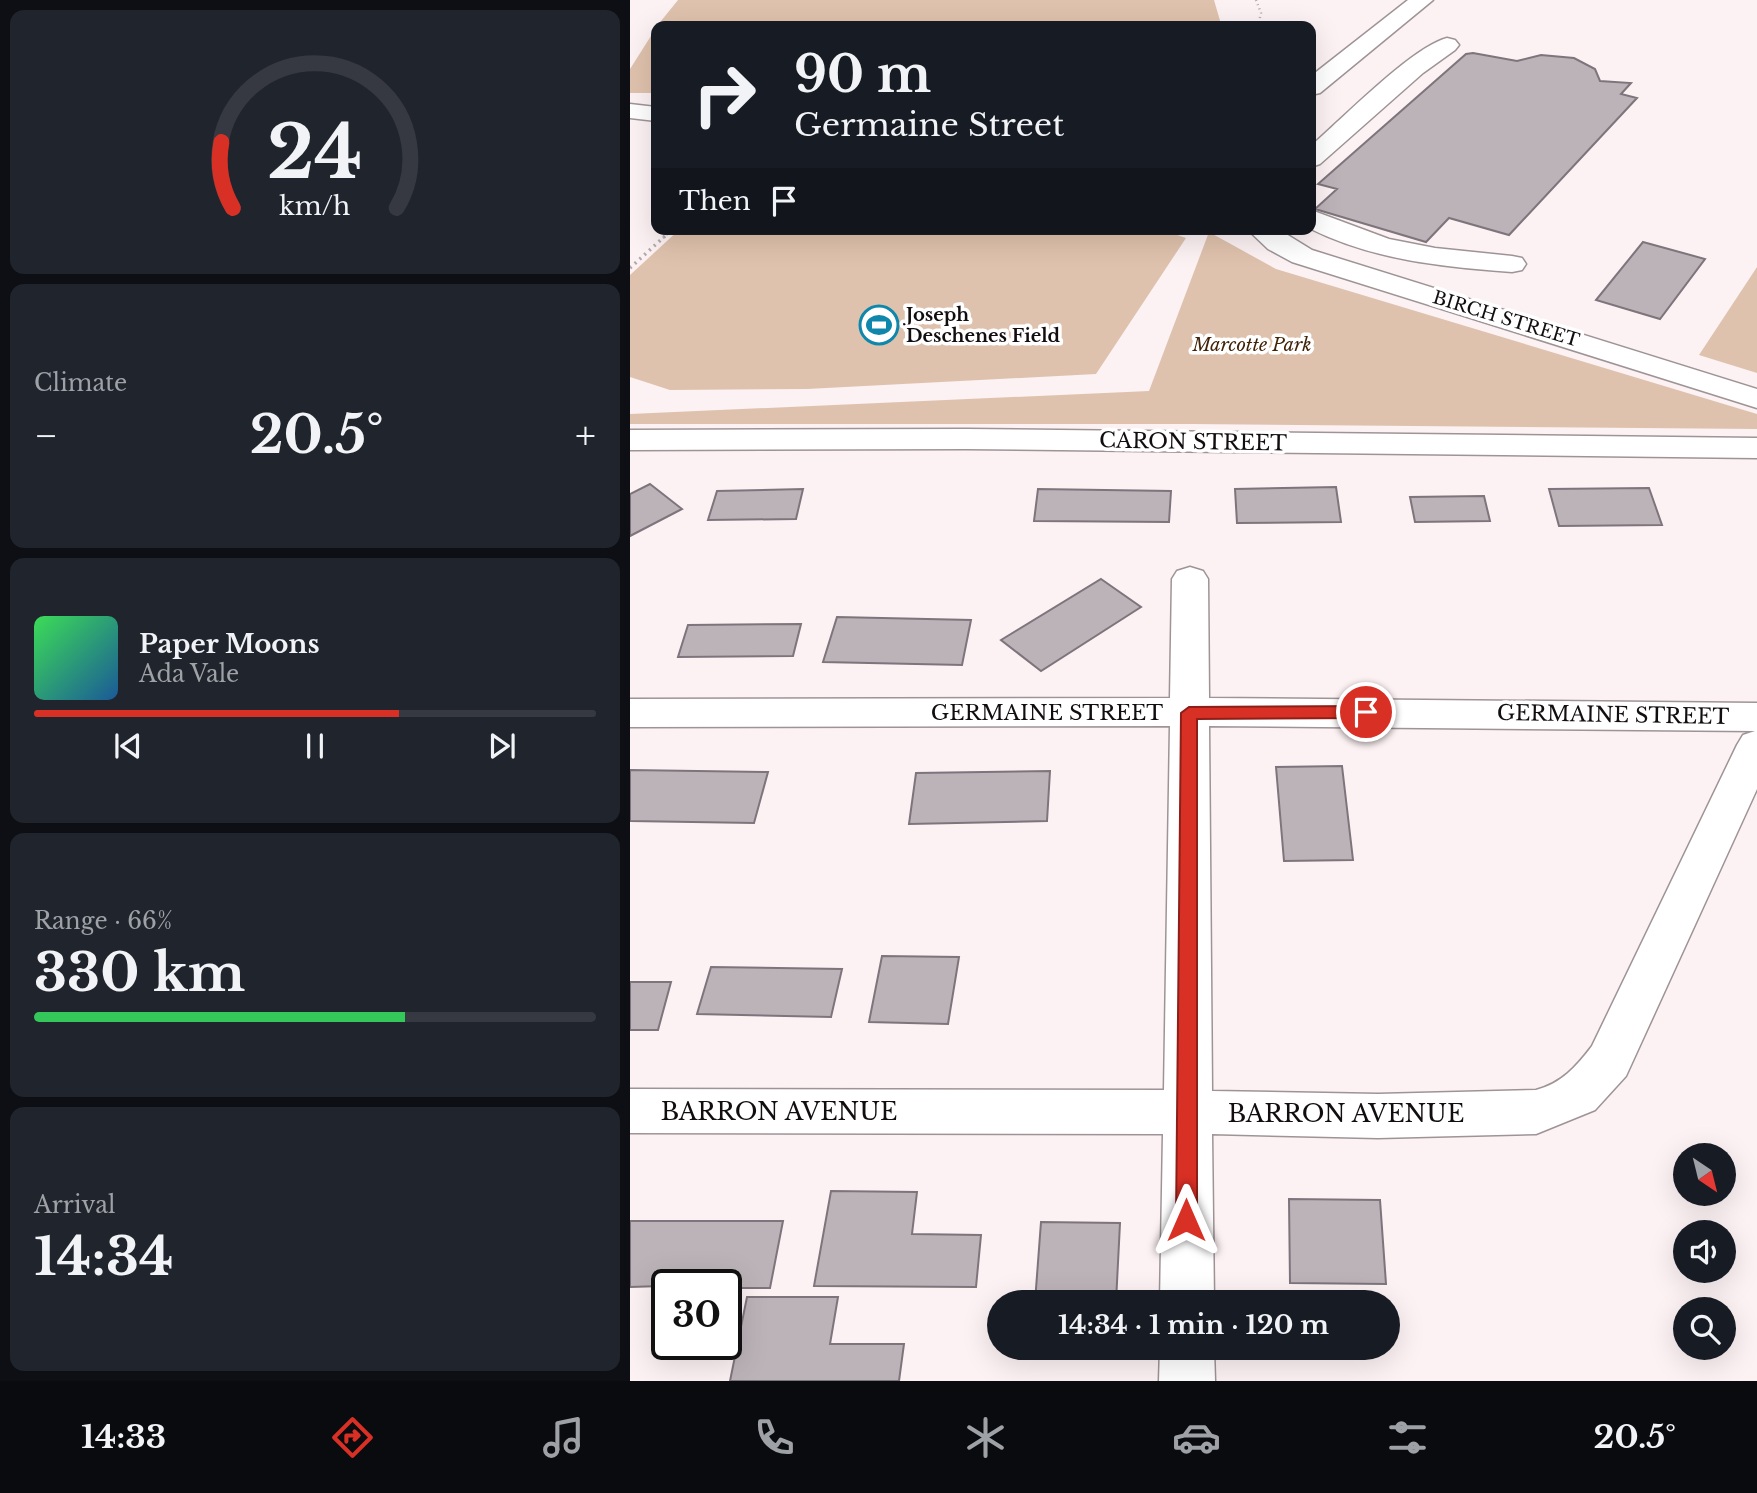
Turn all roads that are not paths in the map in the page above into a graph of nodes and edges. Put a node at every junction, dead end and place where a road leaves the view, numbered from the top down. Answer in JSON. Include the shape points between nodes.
{"nodes":[{"id":1,"x":1422,"y":0,"type":"edge"},
{"id":2,"x":1447,"y":45,"type":"dead end"},
{"id":3,"x":1356,"y":53,"type":"junction"},
{"id":4,"x":1415,"y":68,"type":"junction"},
{"id":5,"x":1316,"y":84,"type":"edge"},
{"id":6,"x":630,"y":111,"type":"edge"},
{"id":7,"x":651,"y":113,"type":"edge"},
{"id":8,"x":1316,"y":155,"type":"edge"},
{"id":9,"x":1316,"y":221,"type":"edge"},
{"id":10,"x":1268,"y":235,"type":"edge"},
{"id":11,"x":1512,"y":264,"type":"dead end"},
{"id":12,"x":1757,"y":399,"type":"edge"},
{"id":13,"x":630,"y":440,"type":"edge"},
{"id":14,"x":1757,"y":448,"type":"edge"},
{"id":15,"x":1190,"y":579,"type":"dead end"},
{"id":16,"x":630,"y":713,"type":"edge"},
{"id":17,"x":1189,"y":713,"type":"junction"},
{"id":18,"x":1757,"y":717,"type":"edge"},
{"id":19,"x":1757,"y":745,"type":"edge"},
{"id":20,"x":630,"y":1111,"type":"edge"},
{"id":21,"x":1186,"y":1112,"type":"junction"},
{"id":22,"x":1186,"y":1290,"type":"edge"},
{"id":23,"x":1186,"y":1360,"type":"edge"},
{"id":24,"x":1187,"y":1381,"type":"edge"}],
"edges":[{"from":1,"to":3,"type":"street"},
{"from":2,"to":4,"type":"street"},
{"from":3,"to":4,"type":"street"},
{"from":3,"to":5,"type":"street"},
{"from":4,"to":8,"type":"street"},
{"from":6,"to":7,"type":"street"},
{"from":9,"to":11,"type":"street","via":[[1392,248]]},
{"from":10,"to":12,"type":"street","name":"BIRCH STREET","via":[[1302,256]]},
{"from":13,"to":14,"type":"street","name":"CARON STREET"},
{"from":15,"to":17,"type":"street"},
{"from":16,"to":17,"type":"street","name":"GERMAINE STREET"},
{"from":17,"to":18,"type":"street","name":"GERMAINE STREET"},
{"from":17,"to":21,"type":"street"},
{"from":19,"to":21,"type":"street","name":"BARRON AVENUE","via":[[1609,1061],[1584,1093],[1536,1112],[1378,1116]]},
{"from":20,"to":21,"type":"street","name":"BARRON AVENUE"},
{"from":21,"to":22,"type":"street"},
{"from":23,"to":24,"type":"street"}]}
